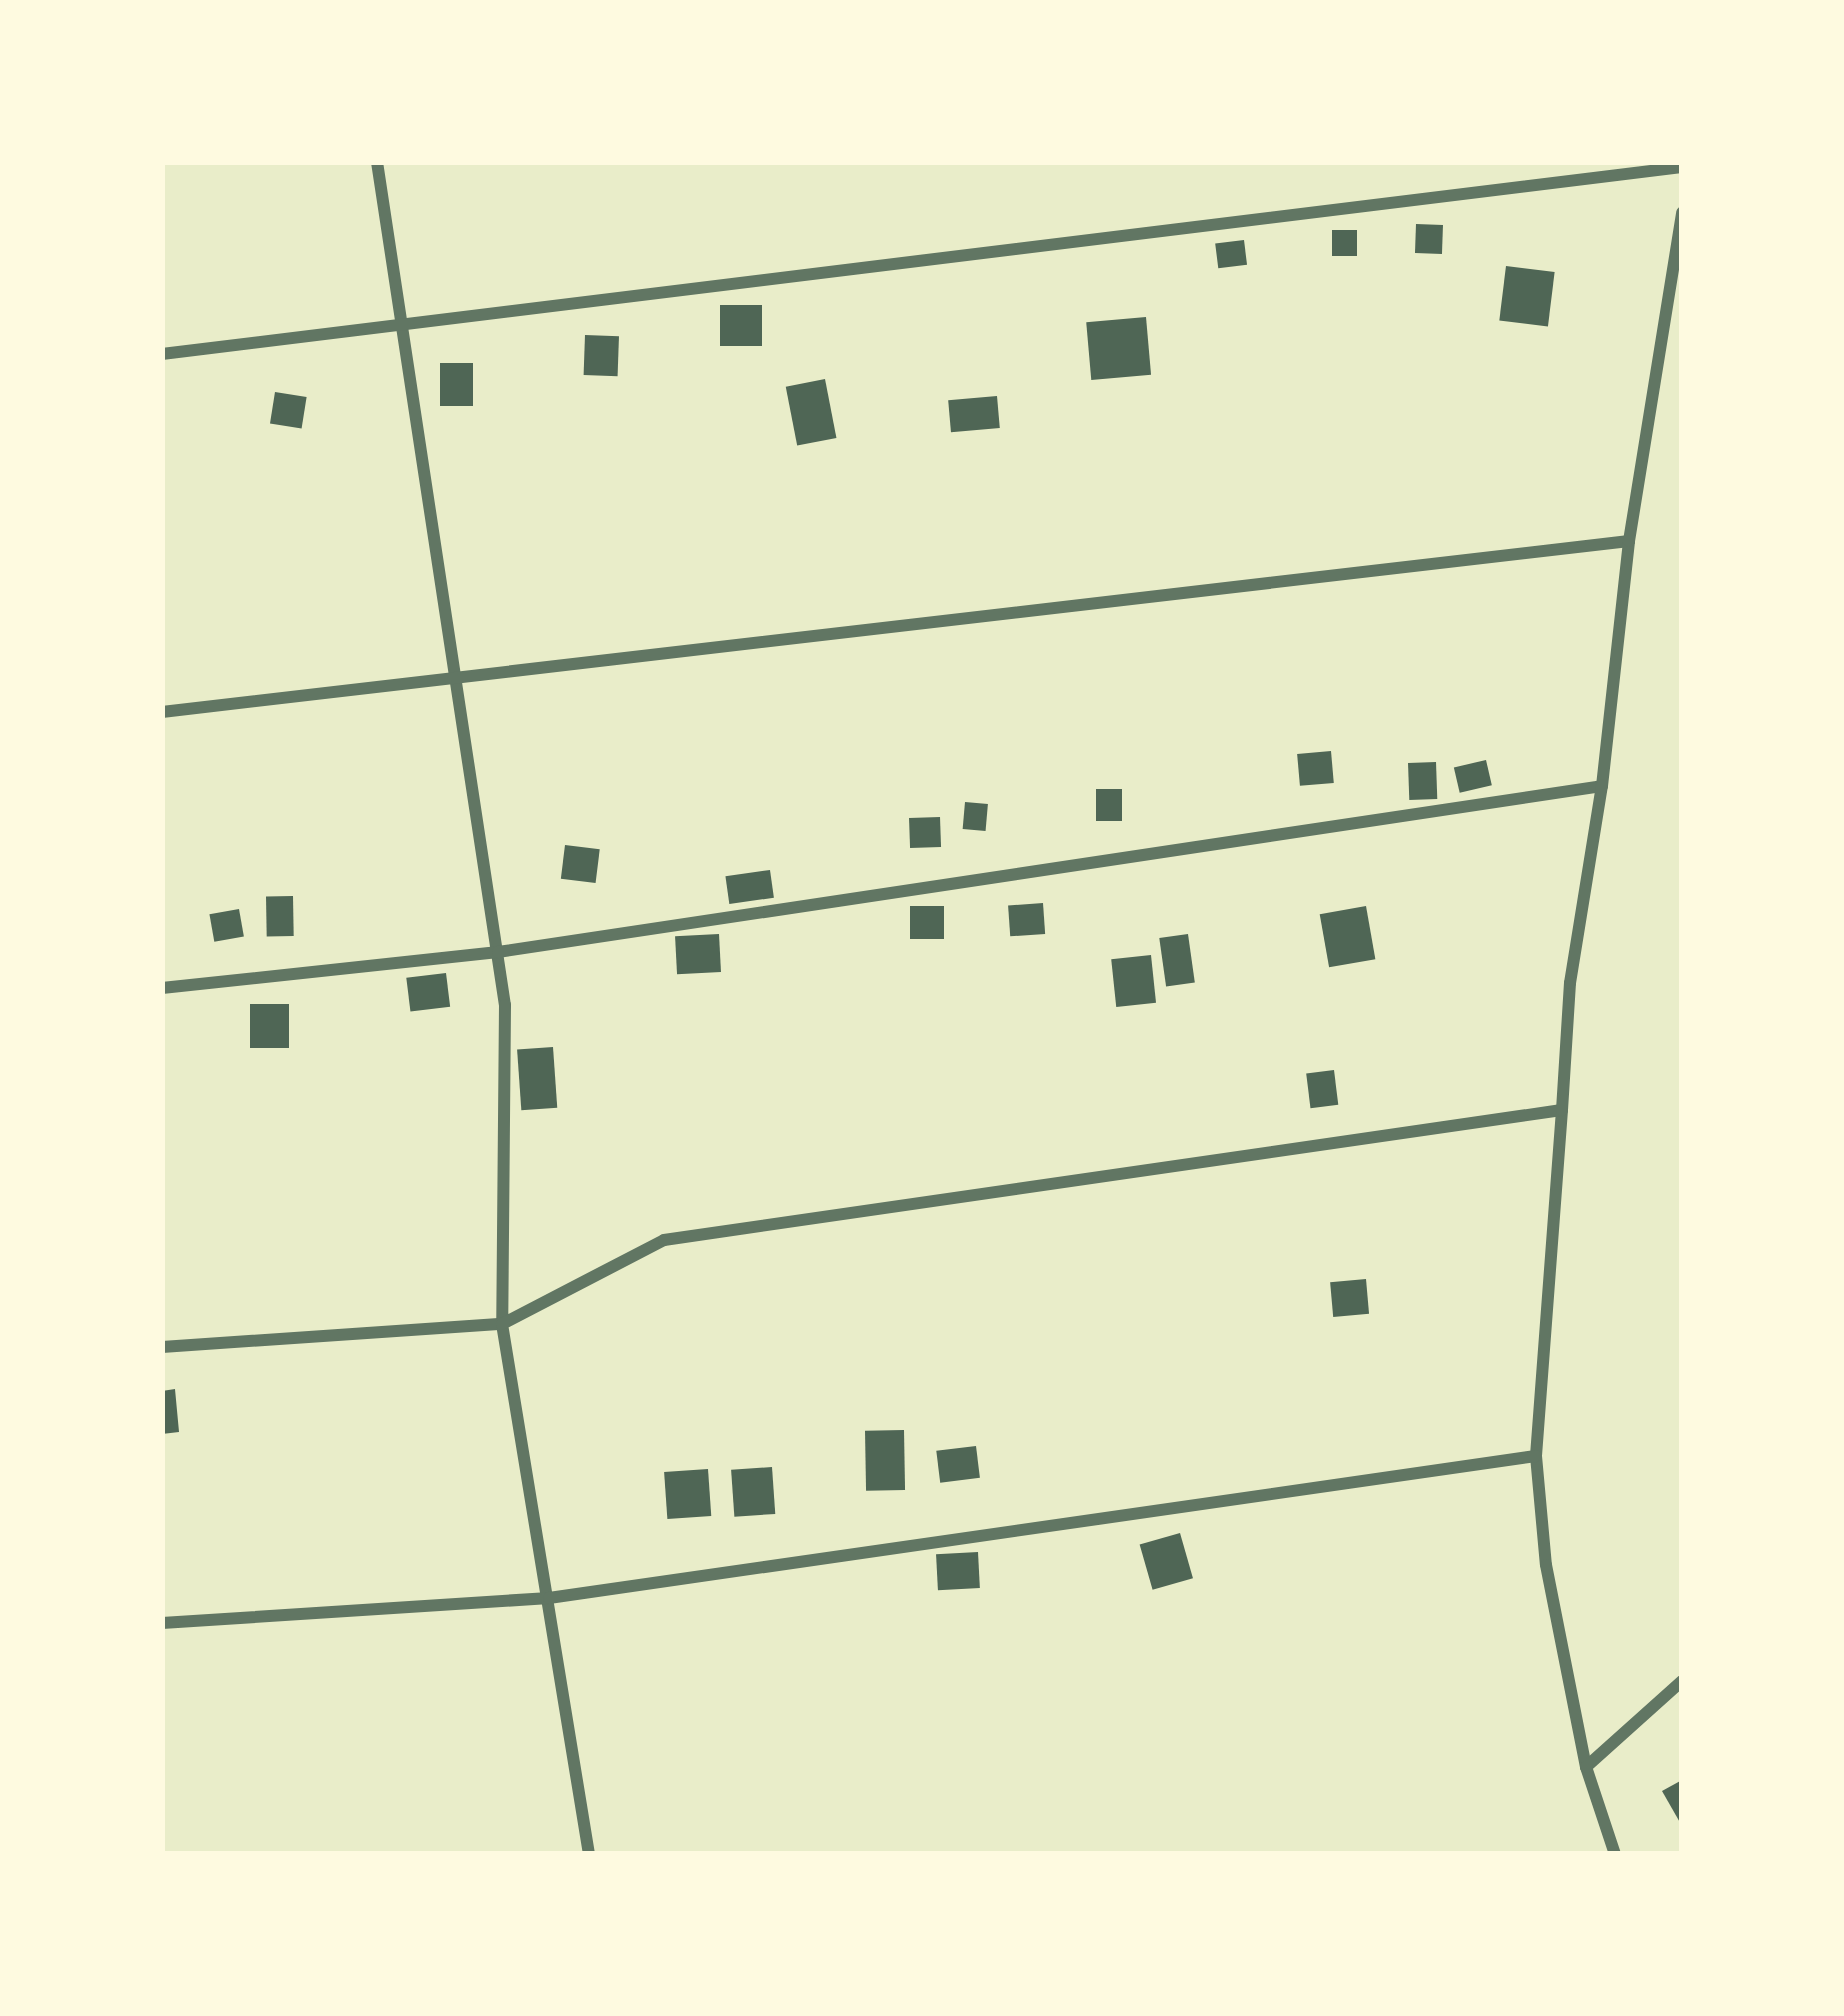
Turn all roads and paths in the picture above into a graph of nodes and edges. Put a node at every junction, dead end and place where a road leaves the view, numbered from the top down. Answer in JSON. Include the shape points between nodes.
{"nodes":[{"id":1,"x":376,"y":162,"type":"edge"},
{"id":2,"x":1682,"y":167,"type":"edge"},
{"id":3,"x":1682,"y":212,"type":"edge"},
{"id":4,"x":399,"y":324,"type":"junction"},
{"id":5,"x":162,"y":353,"type":"edge"},
{"id":6,"x":1629,"y":541,"type":"junction"},
{"id":7,"x":457,"y":682,"type":"junction"},
{"id":8,"x":162,"y":712,"type":"edge"},
{"id":9,"x":1602,"y":786,"type":"junction"},
{"id":10,"x":498,"y":952,"type":"junction"},
{"id":11,"x":162,"y":988,"type":"edge"},
{"id":12,"x":1562,"y":1109,"type":"junction"},
{"id":13,"x":502,"y":1324,"type":"junction"},
{"id":14,"x":162,"y":1347,"type":"edge"},
{"id":15,"x":1536,"y":1456,"type":"junction"},
{"id":16,"x":549,"y":1598,"type":"junction"},
{"id":17,"x":162,"y":1623,"type":"edge"},
{"id":18,"x":1682,"y":1681,"type":"edge"},
{"id":19,"x":1586,"y":1767,"type":"junction"},
{"id":20,"x":590,"y":1854,"type":"edge"},
{"id":21,"x":1615,"y":1854,"type":"edge"}],
"edges":[{"from":1,"to":4,"type":"street"},
{"from":2,"to":4,"type":"street"},
{"from":3,"to":6,"type":"street"},
{"from":4,"to":5,"type":"street"},
{"from":4,"to":7,"type":"street"},
{"from":6,"to":7,"type":"street"},
{"from":6,"to":9,"type":"street"},
{"from":7,"to":8,"type":"street"},
{"from":7,"to":10,"type":"street"},
{"from":9,"to":10,"type":"street"},
{"from":9,"to":12,"type":"street","via":[[1570,983]]},
{"from":10,"to":11,"type":"street"},
{"from":10,"to":13,"type":"street","via":[[506,1004]]},
{"from":12,"to":13,"type":"street","via":[[664,1240]]},
{"from":12,"to":15,"type":"street"},
{"from":13,"to":14,"type":"street"},
{"from":13,"to":16,"type":"street"},
{"from":15,"to":16,"type":"street"},
{"from":15,"to":19,"type":"street","via":[[1546,1565]]},
{"from":16,"to":17,"type":"street"},
{"from":16,"to":20,"type":"street"},
{"from":18,"to":19,"type":"street"},
{"from":19,"to":21,"type":"street"}]}
